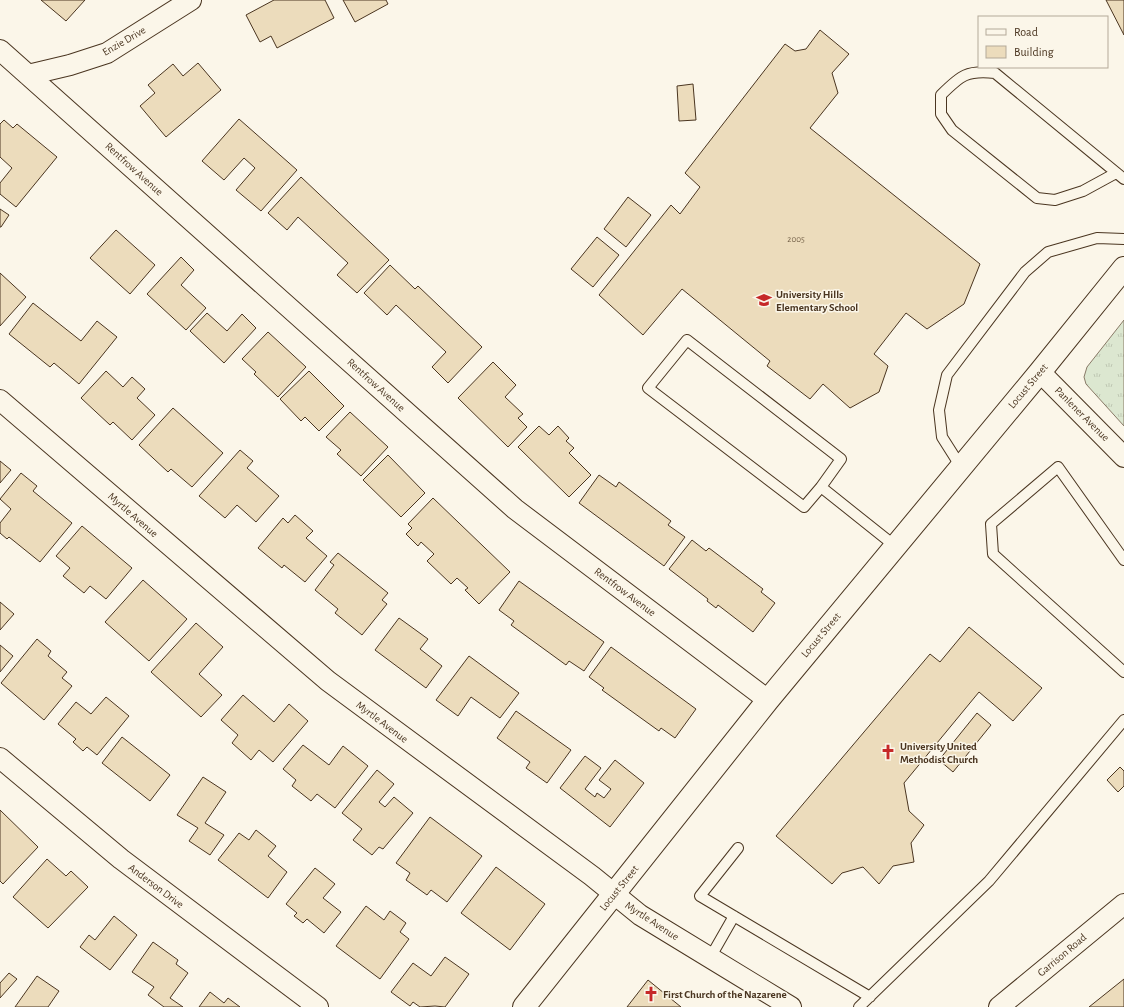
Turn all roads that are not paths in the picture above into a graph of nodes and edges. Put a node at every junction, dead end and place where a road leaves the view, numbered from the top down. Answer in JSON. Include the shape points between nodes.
{"nodes":[{"id":1,"x":181,"y":2,"type":"edge"},
{"id":2,"x":0,"y":50,"type":"edge"},
{"id":3,"x":28,"y":75,"type":"junction"},
{"id":4,"x":1120,"y":176,"type":"edge"},
{"id":5,"x":1124,"y":239,"type":"edge"},
{"id":6,"x":1124,"y":268,"type":"edge"},
{"id":7,"x":1040,"y":372,"type":"junction"},
{"id":8,"x":0,"y":400,"type":"edge"},
{"id":9,"x":1124,"y":457,"type":"edge"},
{"id":10,"x":961,"y":467,"type":"junction"},
{"id":11,"x":821,"y":487,"type":"junction"},
{"id":12,"x":895,"y":546,"type":"junction"},
{"id":13,"x":1124,"y":560,"type":"edge"},
{"id":14,"x":1124,"y":672,"type":"edge"},
{"id":15,"x":768,"y":700,"type":"junction"},
{"id":16,"x":1124,"y":720,"type":"edge"},
{"id":17,"x":0,"y":758,"type":"edge"},
{"id":18,"x":738,"y":848,"type":"dead end"},
{"id":19,"x":614,"y":895,"type":"junction"},
{"id":20,"x":1124,"y":904,"type":"edge"},
{"id":21,"x":734,"y":916,"type":"junction"},
{"id":22,"x":710,"y":958,"type":"junction"},
{"id":23,"x":870,"y":997,"type":"junction"},
{"id":24,"x":318,"y":1007,"type":"edge"},
{"id":25,"x":524,"y":1007,"type":"edge"},
{"id":26,"x":790,"y":1007,"type":"edge"},
{"id":27,"x":859,"y":1007,"type":"edge"},
{"id":28,"x":999,"y":1007,"type":"edge"}],
"edges":[{"from":1,"to":3,"type":"street","name":"Enzie Drive","via":[[107,53]]},
{"from":2,"to":3,"type":"street","name":"Rentfrow Avenue"},
{"from":3,"to":15,"type":"street","name":"Rentfrow Avenue","via":[[515,509]]},
{"from":4,"to":4,"type":"lane","via":[[995,73],[976,71],[956,80],[942,95],[941,114],[952,130],[1037,198],[1055,200]]},
{"from":5,"to":10,"type":"lane","via":[[1097,238],[1048,252],[1025,272],[948,375],[939,410],[942,437]]},
{"from":6,"to":7,"type":"street","name":"Locust Street"},
{"from":7,"to":9,"type":"street","name":"Panlener Avenue"},
{"from":7,"to":10,"type":"street","name":"Locust Street"},
{"from":8,"to":19,"type":"street","name":"Myrtle Avenue","via":[[328,681],[592,876]]},
{"from":10,"to":12,"type":"street","name":"Locust Street"},
{"from":11,"to":11,"type":"lane","via":[[841,459],[687,340],[648,388],[804,507]]},
{"from":11,"to":12,"type":"lane"},
{"from":12,"to":15,"type":"street","name":"Locust Street"},
{"from":13,"to":14,"type":"lane","via":[[1058,467],[991,524],[993,554]]},
{"from":15,"to":19,"type":"street","name":"Locust Street"},
{"from":16,"to":23,"type":"lane","via":[[989,882]]},
{"from":17,"to":24,"type":"street","name":"Anderson Drive","via":[[121,859]]},
{"from":18,"to":21,"type":"lane","via":[[700,896]]},
{"from":19,"to":22,"type":"street","name":"Myrtle Avenue","via":[[640,915]]},
{"from":19,"to":25,"type":"street","name":"Locust Street"},
{"from":20,"to":28,"type":"street","name":"Garrison Road"},
{"from":21,"to":22,"type":"lane"},
{"from":21,"to":23,"type":"lane"},
{"from":22,"to":26,"type":"street","name":"Myrtle Avenue"},
{"from":23,"to":27,"type":"lane"}]}
